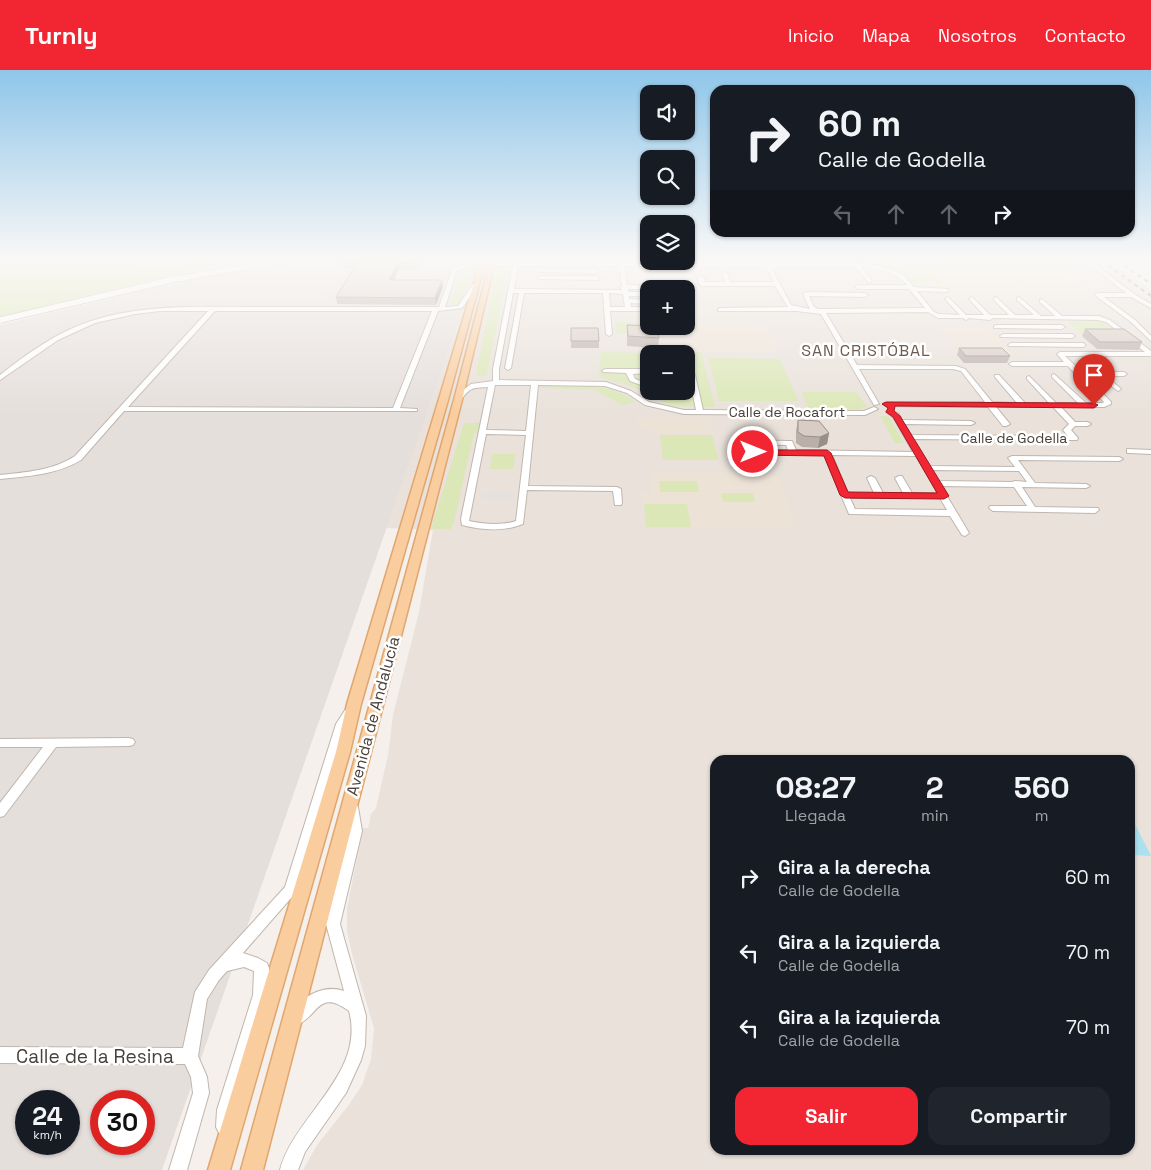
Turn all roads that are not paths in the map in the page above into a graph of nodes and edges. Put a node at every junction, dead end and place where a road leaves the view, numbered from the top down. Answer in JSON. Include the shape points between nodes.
{"nodes":[{"id":1,"x":28,"y":312,"type":"edge"},
{"id":2,"x":29,"y":312,"type":"edge"},
{"id":3,"x":131,"y":312,"type":"edge"},
{"id":4,"x":210,"y":312,"type":"edge"},
{"id":5,"x":437,"y":312,"type":"edge"},
{"id":6,"x":458,"y":312,"type":"edge"},
{"id":7,"x":468,"y":312,"type":"edge"},
{"id":8,"x":479,"y":312,"type":"edge"},
{"id":9,"x":508,"y":312,"type":"edge"},
{"id":10,"x":518,"y":312,"type":"edge"},
{"id":11,"x":608,"y":312,"type":"edge"},
{"id":12,"x":819,"y":312,"type":"edge"},
{"id":13,"x":935,"y":312,"type":"edge"},
{"id":14,"x":961,"y":312,"type":"edge"},
{"id":15,"x":985,"y":312,"type":"edge"},
{"id":16,"x":1009,"y":312,"type":"edge"},
{"id":17,"x":1033,"y":312,"type":"edge"},
{"id":18,"x":1056,"y":312,"type":"edge"},
{"id":19,"x":1121,"y":312,"type":"edge"},
{"id":20,"x":466,"y":318,"type":"junction"},
{"id":21,"x":966,"y":318,"type":"junction"},
{"id":22,"x":990,"y":318,"type":"junction"},
{"id":23,"x":1015,"y":318,"type":"junction"},
{"id":24,"x":1040,"y":318,"type":"junction"},
{"id":25,"x":1052,"y":318,"type":"junction"},
{"id":26,"x":1062,"y":318,"type":"junction"},
{"id":27,"x":0,"y":319,"type":"edge"},
{"id":28,"x":996,"y":327,"type":"dead end"},
{"id":29,"x":1062,"y":327,"type":"junction"},
{"id":30,"x":609,"y":334,"type":"dead end"},
{"id":31,"x":1003,"y":336,"type":"dead end"},
{"id":32,"x":1072,"y":336,"type":"junction"},
{"id":33,"x":1151,"y":339,"type":"edge"},
{"id":34,"x":1011,"y":345,"type":"dead end"},
{"id":35,"x":1083,"y":345,"type":"junction"},
{"id":36,"x":1092,"y":354,"type":"junction"},
{"id":37,"x":1150,"y":354,"type":"edge"},
{"id":38,"x":1012,"y":364,"type":"edge"},
{"id":39,"x":1068,"y":364,"type":"junction"},
{"id":40,"x":854,"y":367,"type":"junction"},
{"id":41,"x":508,"y":368,"type":"dead end"},
{"id":42,"x":605,"y":371,"type":"dead end"},
{"id":43,"x":633,"y":371,"type":"junction"},
{"id":44,"x":640,"y":371,"type":"edge"},
{"id":45,"x":464,"y":372,"type":"junction"},
{"id":46,"x":1078,"y":374,"type":"junction"},
{"id":47,"x":1100,"y":374,"type":"junction"},
{"id":48,"x":1124,"y":374,"type":"dead end"},
{"id":49,"x":997,"y":376,"type":"dead end"},
{"id":50,"x":1054,"y":376,"type":"dead end"},
{"id":51,"x":0,"y":378,"type":"edge"},
{"id":52,"x":1029,"y":378,"type":"dead end"},
{"id":53,"x":489,"y":381,"type":"junction"},
{"id":54,"x":536,"y":383,"type":"junction"},
{"id":55,"x":640,"y":383,"type":"edge"},
{"id":56,"x":1118,"y":390,"type":"dead end"},
{"id":57,"x":695,"y":391,"type":"edge"},
{"id":58,"x":458,"y":400,"type":"junction"},
{"id":59,"x":991,"y":405,"type":"junction"},
{"id":60,"x":1023,"y":405,"type":"junction"},
{"id":61,"x":1054,"y":405,"type":"junction"},
{"id":62,"x":1084,"y":405,"type":"junction"},
{"id":63,"x":875,"y":406,"type":"junction"},
{"id":64,"x":122,"y":408,"type":"junction"},
{"id":65,"x":888,"y":408,"type":"junction"},
{"id":66,"x":396,"y":410,"type":"junction"},
{"id":67,"x":415,"y":410,"type":"dead end"},
{"id":68,"x":700,"y":412,"type":"junction"},
{"id":69,"x":900,"y":422,"type":"junction"},
{"id":70,"x":971,"y":423,"type":"dead end"},
{"id":71,"x":1006,"y":424,"type":"dead end"},
{"id":72,"x":1073,"y":424,"type":"junction"},
{"id":73,"x":1087,"y":424,"type":"dead end"},
{"id":74,"x":483,"y":432,"type":"junction"},
{"id":75,"x":529,"y":433,"type":"junction"},
{"id":76,"x":908,"y":437,"type":"junction"},
{"id":77,"x":742,"y":442,"type":"dead end"},
{"id":78,"x":1130,"y":451,"type":"dead end"},
{"id":79,"x":753,"y":452,"type":"dead end"},
{"id":80,"x":1151,"y":452,"type":"edge"},
{"id":81,"x":793,"y":453,"type":"junction"},
{"id":82,"x":827,"y":453,"type":"junction"},
{"id":83,"x":918,"y":454,"type":"junction"},
{"id":84,"x":1119,"y":459,"type":"dead end"},
{"id":85,"x":927,"y":468,"type":"junction"},
{"id":86,"x":1020,"y":469,"type":"junction"},
{"id":87,"x":0,"y":477,"type":"edge"},
{"id":88,"x":871,"y":478,"type":"dead end"},
{"id":89,"x":899,"y":478,"type":"dead end"},
{"id":90,"x":936,"y":483,"type":"junction"},
{"id":91,"x":1015,"y":483,"type":"junction"},
{"id":92,"x":1033,"y":485,"type":"junction"},
{"id":93,"x":1086,"y":486,"type":"dead end"},
{"id":94,"x":523,"y":488,"type":"junction"},
{"id":95,"x":845,"y":495,"type":"junction"},
{"id":96,"x":880,"y":496,"type":"junction"},
{"id":97,"x":909,"y":496,"type":"junction"},
{"id":98,"x":944,"y":496,"type":"junction"},
{"id":99,"x":618,"y":503,"type":"dead end"},
{"id":100,"x":993,"y":508,"type":"dead end"},
{"id":101,"x":1033,"y":509,"type":"junction"},
{"id":102,"x":1095,"y":510,"type":"dead end"},
{"id":103,"x":954,"y":513,"type":"junction"},
{"id":104,"x":966,"y":532,"type":"dead end"},
{"id":105,"x":354,"y":704,"type":"junction"},
{"id":106,"x":52,"y":742,"type":"junction"},
{"id":107,"x":129,"y":742,"type":"dead end"},
{"id":108,"x":0,"y":743,"type":"edge"},
{"id":109,"x":351,"y":801,"type":"junction"},
{"id":110,"x":0,"y":812,"type":"edge"},
{"id":111,"x":222,"y":967,"type":"junction"},
{"id":112,"x":354,"y":1006,"type":"junction"},
{"id":113,"x":291,"y":1023,"type":"junction"},
{"id":114,"x":0,"y":1055,"type":"edge"},
{"id":115,"x":190,"y":1056,"type":"junction"},
{"id":116,"x":222,"y":1160,"type":"edge"},
{"id":117,"x":178,"y":1170,"type":"edge"},
{"id":118,"x":252,"y":1170,"type":"edge"},
{"id":119,"x":288,"y":1170,"type":"edge"}],
"edges":[{"from":1,"to":27,"type":"street","bridge":true},
{"from":2,"to":27,"type":"street","bridge":true},
{"from":3,"to":51,"type":"street","via":[[98,320],[44,343]]},
{"from":4,"to":64,"type":"street"},
{"from":5,"to":66,"type":"street"},
{"from":6,"to":20,"type":"street"},
{"from":7,"to":20,"type":"main road","name":"Avenida de Andalucía"},
{"from":8,"to":45,"type":"main road","name":"Avenida de Andalucía","bridge":true},
{"from":9,"to":53,"type":"street","via":[[496,369]]},
{"from":10,"to":41,"type":"street"},
{"from":11,"to":30,"type":"street"},
{"from":12,"to":40,"type":"street","via":[[826,317]]},
{"from":13,"to":21,"type":"street","via":[[944,317]]},
{"from":14,"to":21,"type":"street"},
{"from":15,"to":22,"type":"street"},
{"from":16,"to":23,"type":"street"},
{"from":17,"to":24,"type":"street"},
{"from":18,"to":26,"type":"street"},
{"from":19,"to":33,"type":"street"},
{"from":20,"to":105,"type":"main road","name":"Avenida de Andalucía"},
{"from":21,"to":22,"type":"street"},
{"from":22,"to":23,"type":"street"},
{"from":23,"to":24,"type":"street"},
{"from":24,"to":25,"type":"street"},
{"from":25,"to":26,"type":"street"},
{"from":25,"to":29,"type":"street"},
{"from":26,"to":37,"type":"street","via":[[1105,319]]},
{"from":28,"to":29,"type":"street"},
{"from":29,"to":32,"type":"street"},
{"from":31,"to":32,"type":"street"},
{"from":32,"to":35,"type":"street"},
{"from":34,"to":35,"type":"street"},
{"from":35,"to":36,"type":"street"},
{"from":36,"to":37,"type":"street"},
{"from":36,"to":39,"type":"street","via":[[1060,354]]},
{"from":38,"to":39,"type":"street"},
{"from":39,"to":46,"type":"street"},
{"from":40,"to":59,"type":"street","via":[[954,367],[963,370]]},
{"from":40,"to":63,"type":"street"},
{"from":42,"to":43,"type":"street"},
{"from":43,"to":44,"type":"street"},
{"from":43,"to":55,"type":"street","via":[[630,373],[632,380]]},
{"from":45,"to":53,"type":"street","name":"Calle de Rocafort"},
{"from":45,"to":58,"type":"main road","name":"Avenida de Andalucía"},
{"from":46,"to":47,"type":"street"},
{"from":46,"to":62,"type":"street","via":[[1109,403]]},
{"from":47,"to":48,"type":"street"},
{"from":47,"to":56,"type":"street"},
{"from":49,"to":60,"type":"street"},
{"from":50,"to":62,"type":"street"},
{"from":52,"to":61,"type":"street"},
{"from":53,"to":54,"type":"street","name":"Calle de Rocafort"},
{"from":53,"to":58,"type":"street","via":[[465,390]]},
{"from":53,"to":74,"type":"street"},
{"from":54,"to":68,"type":"street","name":"Calle de Rocafort","via":[[613,385],[659,408]]},
{"from":54,"to":75,"type":"street"},
{"from":57,"to":68,"type":"street"},
{"from":58,"to":109,"type":"main road","name":"Avenida de Andalucía"},
{"from":59,"to":60,"type":"street"},
{"from":59,"to":65,"type":"street"},
{"from":59,"to":71,"type":"street"},
{"from":60,"to":61,"type":"street"},
{"from":61,"to":62,"type":"street"},
{"from":61,"to":72,"type":"street","name":"Calle de Godella"},
{"from":63,"to":65,"type":"street","name":"Calle de Rocafort"},
{"from":63,"to":68,"type":"street","name":"Calle de Rocafort","via":[[865,412]]},
{"from":64,"to":66,"type":"street"},
{"from":64,"to":87,"type":"street","via":[[69,465]]},
{"from":65,"to":69,"type":"street"},
{"from":66,"to":67,"type":"street"},
{"from":69,"to":70,"type":"street","name":"Calle de Godella"},
{"from":69,"to":76,"type":"street"},
{"from":72,"to":73,"type":"street"},
{"from":72,"to":76,"type":"street","name":"Calle de Godella","via":[[1067,430],[1074,438]]},
{"from":74,"to":75,"type":"street"},
{"from":74,"to":94,"type":"street","via":[[466,523],[513,526],[520,522]]},
{"from":75,"to":94,"type":"street"},
{"from":76,"to":83,"type":"street"},
{"from":77,"to":81,"type":"street","via":[[789,443]]},
{"from":78,"to":80,"type":"street"},
{"from":79,"to":81,"type":"street"},
{"from":81,"to":82,"type":"street"},
{"from":82,"to":83,"type":"street"},
{"from":82,"to":95,"type":"street"},
{"from":83,"to":85,"type":"street"},
{"from":84,"to":86,"type":"street","name":"Calle de Godella","via":[[1012,458]]},
{"from":85,"to":86,"type":"street","name":"Calle de Godella"},
{"from":85,"to":90,"type":"street"},
{"from":86,"to":92,"type":"street","name":"Calle de Godella"},
{"from":88,"to":96,"type":"street"},
{"from":89,"to":97,"type":"street"},
{"from":90,"to":91,"type":"street"},
{"from":90,"to":98,"type":"street"},
{"from":91,"to":92,"type":"street"},
{"from":91,"to":101,"type":"street"},
{"from":92,"to":93,"type":"street"},
{"from":94,"to":99,"type":"street","via":[[618,489]]},
{"from":95,"to":96,"type":"street"},
{"from":95,"to":103,"type":"street","via":[[852,512]]},
{"from":96,"to":97,"type":"street"},
{"from":97,"to":98,"type":"street"},
{"from":98,"to":103,"type":"street"},
{"from":100,"to":101,"type":"street"},
{"from":101,"to":102,"type":"street"},
{"from":103,"to":104,"type":"street"},
{"from":105,"to":111,"type":"street","name":"Avenida de Andalucía","via":[[342,724],[290,890]]},
{"from":105,"to":116,"type":"main road","name":"Avenida de Andalucía","via":[[343,752]]},
{"from":106,"to":107,"type":"street"},
{"from":106,"to":108,"type":"street"},
{"from":106,"to":110,"type":"street"},
{"from":109,"to":112,"type":"street","via":[[356,831],[333,924]]},
{"from":109,"to":113,"type":"main road","name":"Avenida de Andalucía"},
{"from":111,"to":115,"type":"street","name":"Avenida de Andalucía","via":[[200,997]]},
{"from":111,"to":116,"type":"street","name":"Avenida de Andalucía","via":[[241,959],[262,968],[260,995],[225,1110]]},
{"from":112,"to":113,"type":"street","via":[[339,995],[323,996]]},
{"from":112,"to":119,"type":"street","via":[[359,1028],[353,1062],[329,1105],[292,1155]]},
{"from":113,"to":118,"type":"main road","name":"Avenida de Andalucía"},
{"from":114,"to":115,"type":"street","name":"Calle de la Resina"},
{"from":115,"to":117,"type":"street","via":[[199,1077],[201,1093]]}]}
